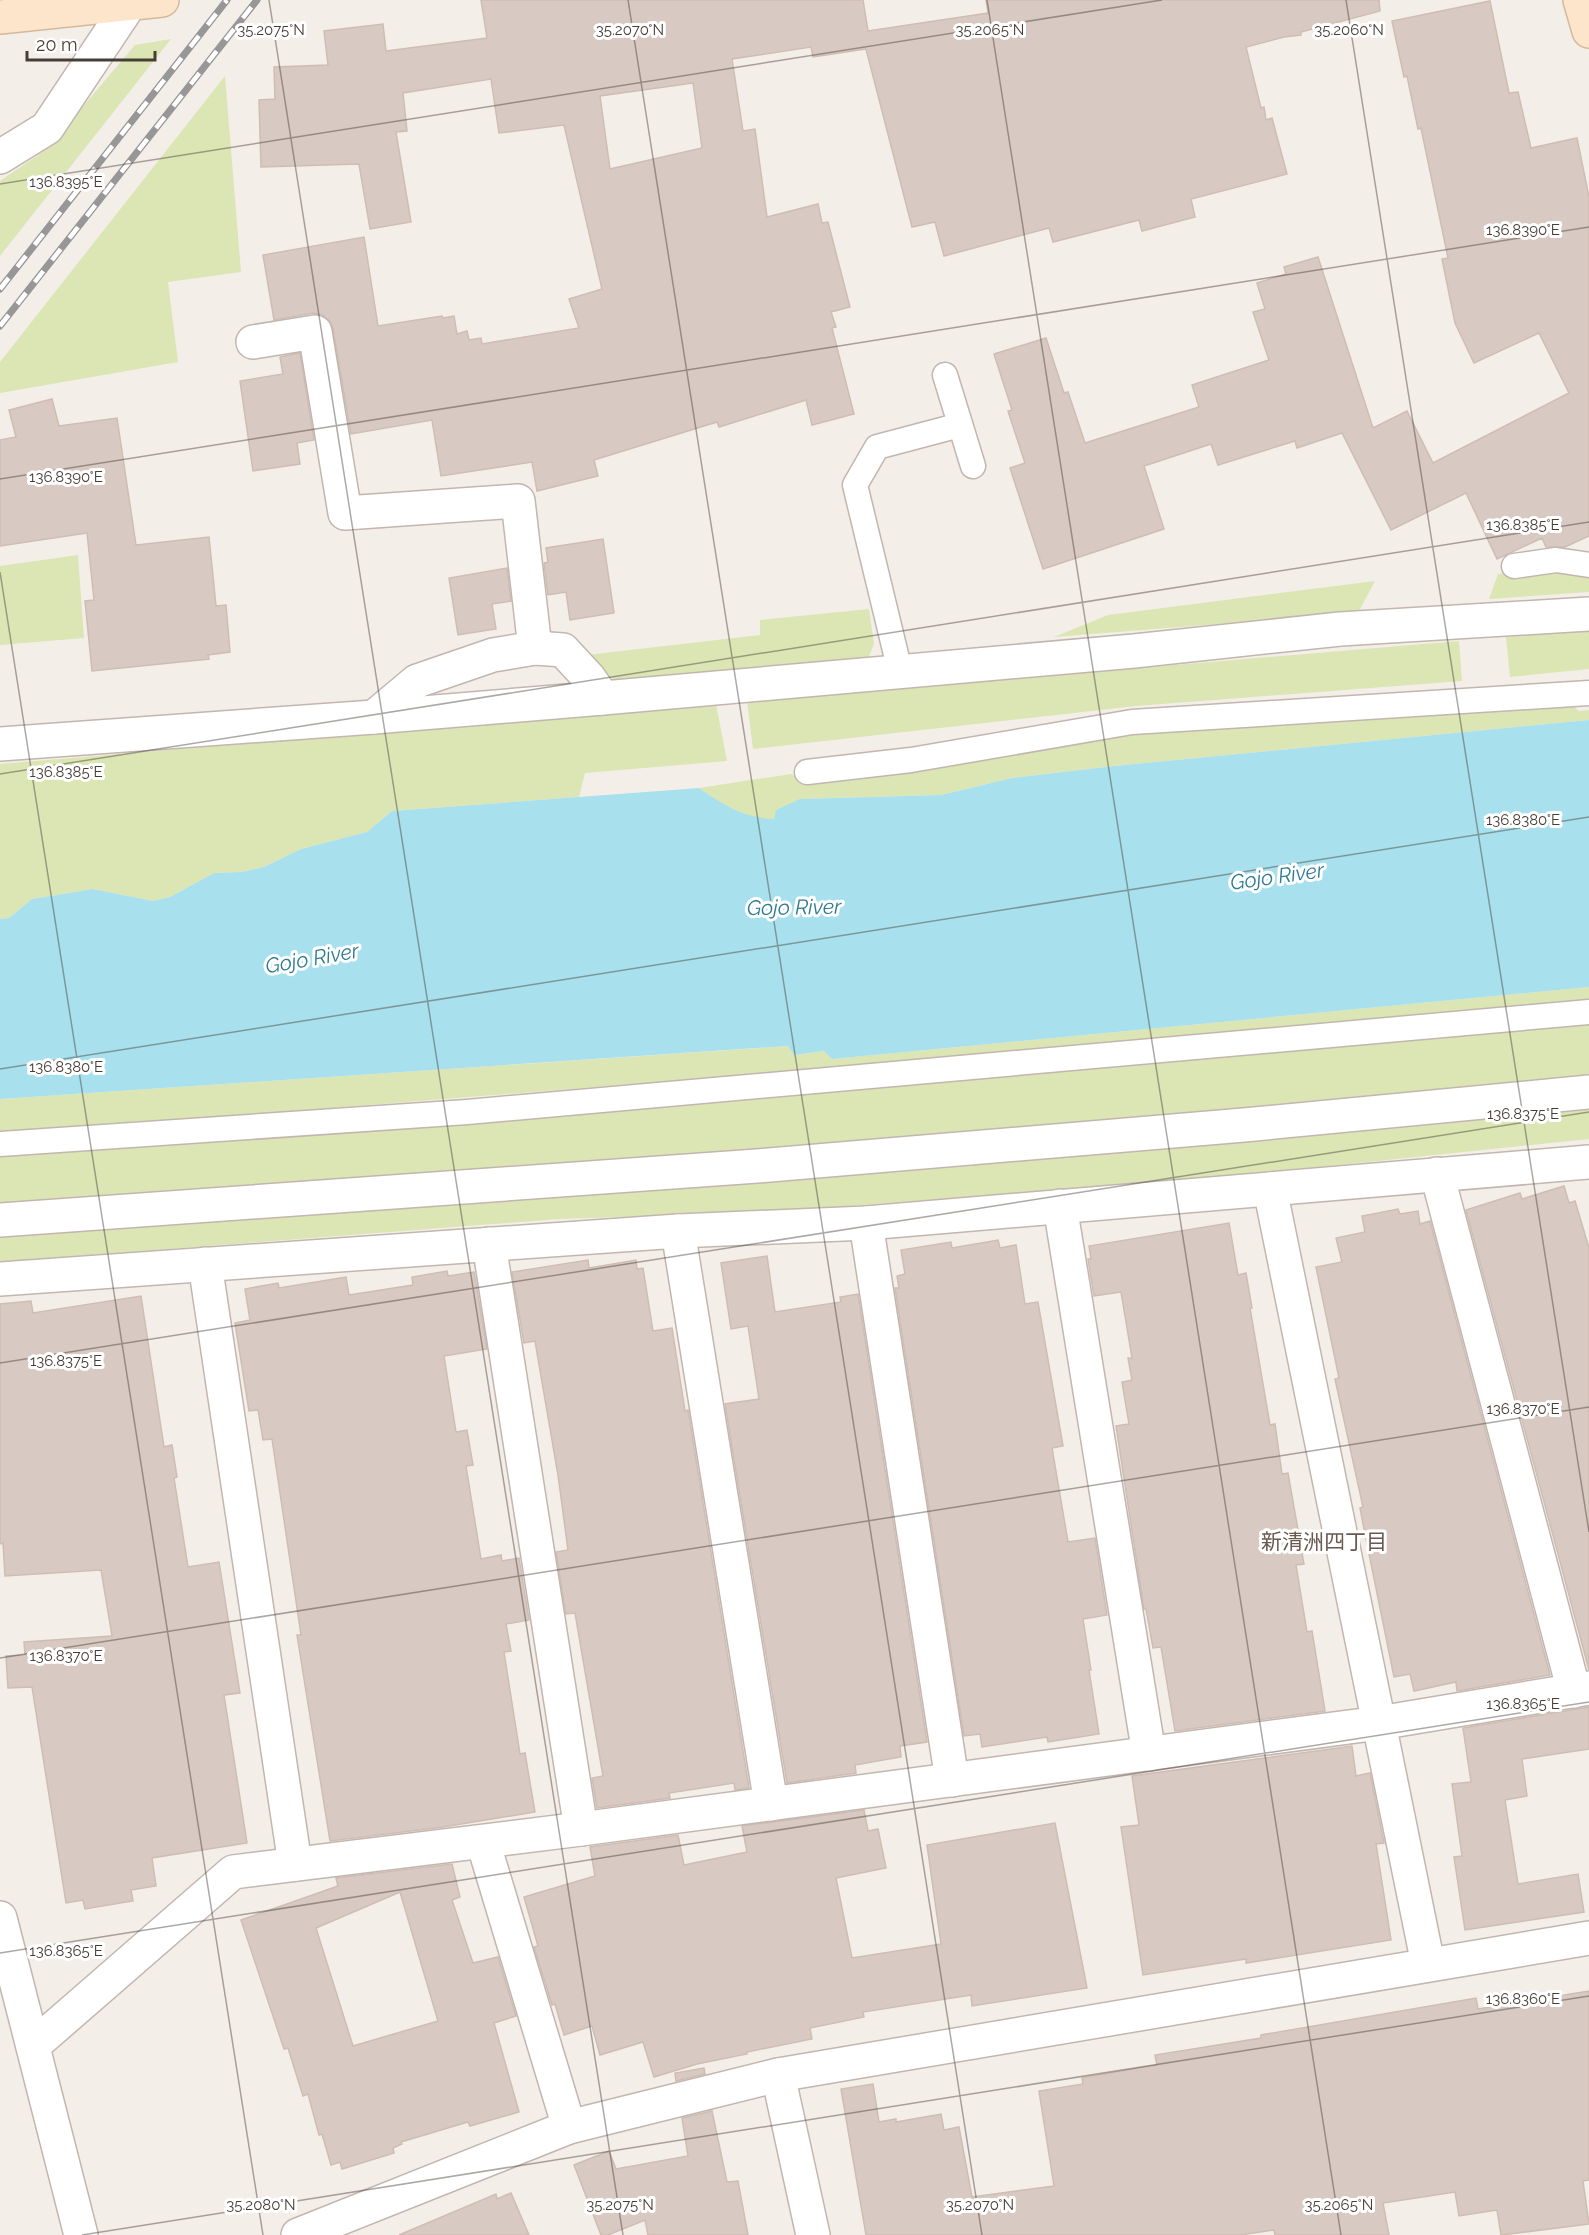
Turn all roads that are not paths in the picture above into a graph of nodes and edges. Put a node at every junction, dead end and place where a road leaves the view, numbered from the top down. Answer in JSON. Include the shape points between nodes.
{"nodes":[{"id":1,"x":162,"y":0,"type":"edge"},
{"id":2,"x":1580,"y":0,"type":"edge"},
{"id":3,"x":129,"y":4,"type":"junction"},
{"id":4,"x":0,"y":17,"type":"edge"},
{"id":5,"x":1589,"y":31,"type":"edge"},
{"id":6,"x":0,"y":157,"type":"edge"},
{"id":7,"x":253,"y":342,"type":"dead end"},
{"id":8,"x":945,"y":375,"type":"dead end"},
{"id":9,"x":960,"y":425,"type":"junction"},
{"id":10,"x":973,"y":466,"type":"dead end"},
{"id":11,"x":1589,"y":565,"type":"edge"},
{"id":12,"x":1514,"y":566,"type":"dead end"},
{"id":13,"x":1589,"y":614,"type":"edge"},
{"id":14,"x":535,"y":648,"type":"junction"},
{"id":15,"x":900,"y":671,"type":"junction"},
{"id":16,"x":1589,"y":693,"type":"edge"},
{"id":17,"x":603,"y":698,"type":"junction"},
{"id":18,"x":374,"y":717,"type":"junction"},
{"id":19,"x":0,"y":744,"type":"edge"},
{"id":20,"x":807,"y":772,"type":"dead end"},
{"id":21,"x":1589,"y":1012,"type":"edge"},
{"id":22,"x":1589,"y":1092,"type":"edge"},
{"id":23,"x":0,"y":1144,"type":"edge"},
{"id":24,"x":1589,"y":1162,"type":"edge"},
{"id":25,"x":1437,"y":1174,"type":"junction"},
{"id":26,"x":1270,"y":1189,"type":"junction"},
{"id":27,"x":1060,"y":1206,"type":"junction"},
{"id":28,"x":0,"y":1220,"type":"edge"},
{"id":29,"x":866,"y":1223,"type":"junction"},
{"id":30,"x":678,"y":1231,"type":"junction"},
{"id":31,"x":489,"y":1244,"type":"junction"},
{"id":32,"x":205,"y":1264,"type":"junction"},
{"id":33,"x":0,"y":1279,"type":"edge"},
{"id":34,"x":1581,"y":1690,"type":"edge"},
{"id":35,"x":1379,"y":1723,"type":"junction"},
{"id":36,"x":1149,"y":1754,"type":"junction"},
{"id":37,"x":952,"y":1780,"type":"junction"},
{"id":38,"x":771,"y":1804,"type":"junction"},
{"id":39,"x":581,"y":1829,"type":"junction"},
{"id":40,"x":483,"y":1842,"type":"junction"},
{"id":41,"x":294,"y":1864,"type":"junction"},
{"id":42,"x":0,"y":1918,"type":"edge"},
{"id":43,"x":1589,"y":1938,"type":"edge"},
{"id":44,"x":1428,"y":1964,"type":"junction"},
{"id":45,"x":33,"y":2046,"type":"junction"},
{"id":46,"x":778,"y":2075,"type":"junction"},
{"id":47,"x":569,"y":2127,"type":"junction"},
{"id":48,"x":81,"y":2235,"type":"edge"},
{"id":49,"x":298,"y":2235,"type":"edge"},
{"id":50,"x":813,"y":2235,"type":"edge"}],
"edges":[{"from":1,"to":3,"type":"main road"},
{"from":2,"to":5,"type":"main road"},
{"from":3,"to":4,"type":"main road"},
{"from":3,"to":6,"type":"street","via":[[47,128]]},
{"from":7,"to":14,"type":"street","via":[[315,332],[345,513],[518,501]]},
{"from":8,"to":9,"type":"lane"},
{"from":9,"to":10,"type":"lane"},
{"from":9,"to":15,"type":"lane","via":[[877,447],[855,484]]},
{"from":11,"to":12,"type":"lane","via":[[1556,560]]},
{"from":13,"to":15,"type":"street","via":[[1340,629]]},
{"from":14,"to":17,"type":"street","via":[[563,650]]},
{"from":14,"to":18,"type":"street","via":[[493,655],[417,681]]},
{"from":15,"to":17,"type":"street"},
{"from":16,"to":20,"type":"lane","via":[[1132,722],[911,760]]},
{"from":17,"to":18,"type":"street"},
{"from":18,"to":19,"type":"street"},
{"from":21,"to":23,"type":"lane","via":[[467,1112]]},
{"from":22,"to":28,"type":"street","via":[[769,1165]]},
{"from":24,"to":25,"type":"street"},
{"from":25,"to":26,"type":"street"},
{"from":25,"to":34,"type":"street"},
{"from":26,"to":27,"type":"street"},
{"from":26,"to":35,"type":"street"},
{"from":27,"to":29,"type":"street"},
{"from":27,"to":36,"type":"street"},
{"from":29,"to":30,"type":"street"},
{"from":29,"to":37,"type":"street"},
{"from":30,"to":31,"type":"street"},
{"from":30,"to":38,"type":"street"},
{"from":31,"to":32,"type":"street"},
{"from":31,"to":39,"type":"street"},
{"from":32,"to":33,"type":"street"},
{"from":32,"to":41,"type":"street"},
{"from":34,"to":35,"type":"street"},
{"from":35,"to":36,"type":"street"},
{"from":35,"to":44,"type":"street"},
{"from":36,"to":37,"type":"street"},
{"from":37,"to":38,"type":"street"},
{"from":38,"to":39,"type":"street"},
{"from":39,"to":40,"type":"street"},
{"from":40,"to":41,"type":"street"},
{"from":40,"to":47,"type":"street"},
{"from":41,"to":45,"type":"street","via":[[233,1872]]},
{"from":42,"to":45,"type":"street"},
{"from":43,"to":44,"type":"street"},
{"from":44,"to":46,"type":"street"},
{"from":45,"to":48,"type":"street"},
{"from":46,"to":47,"type":"street"},
{"from":46,"to":50,"type":"street"},
{"from":47,"to":49,"type":"street"}]}
